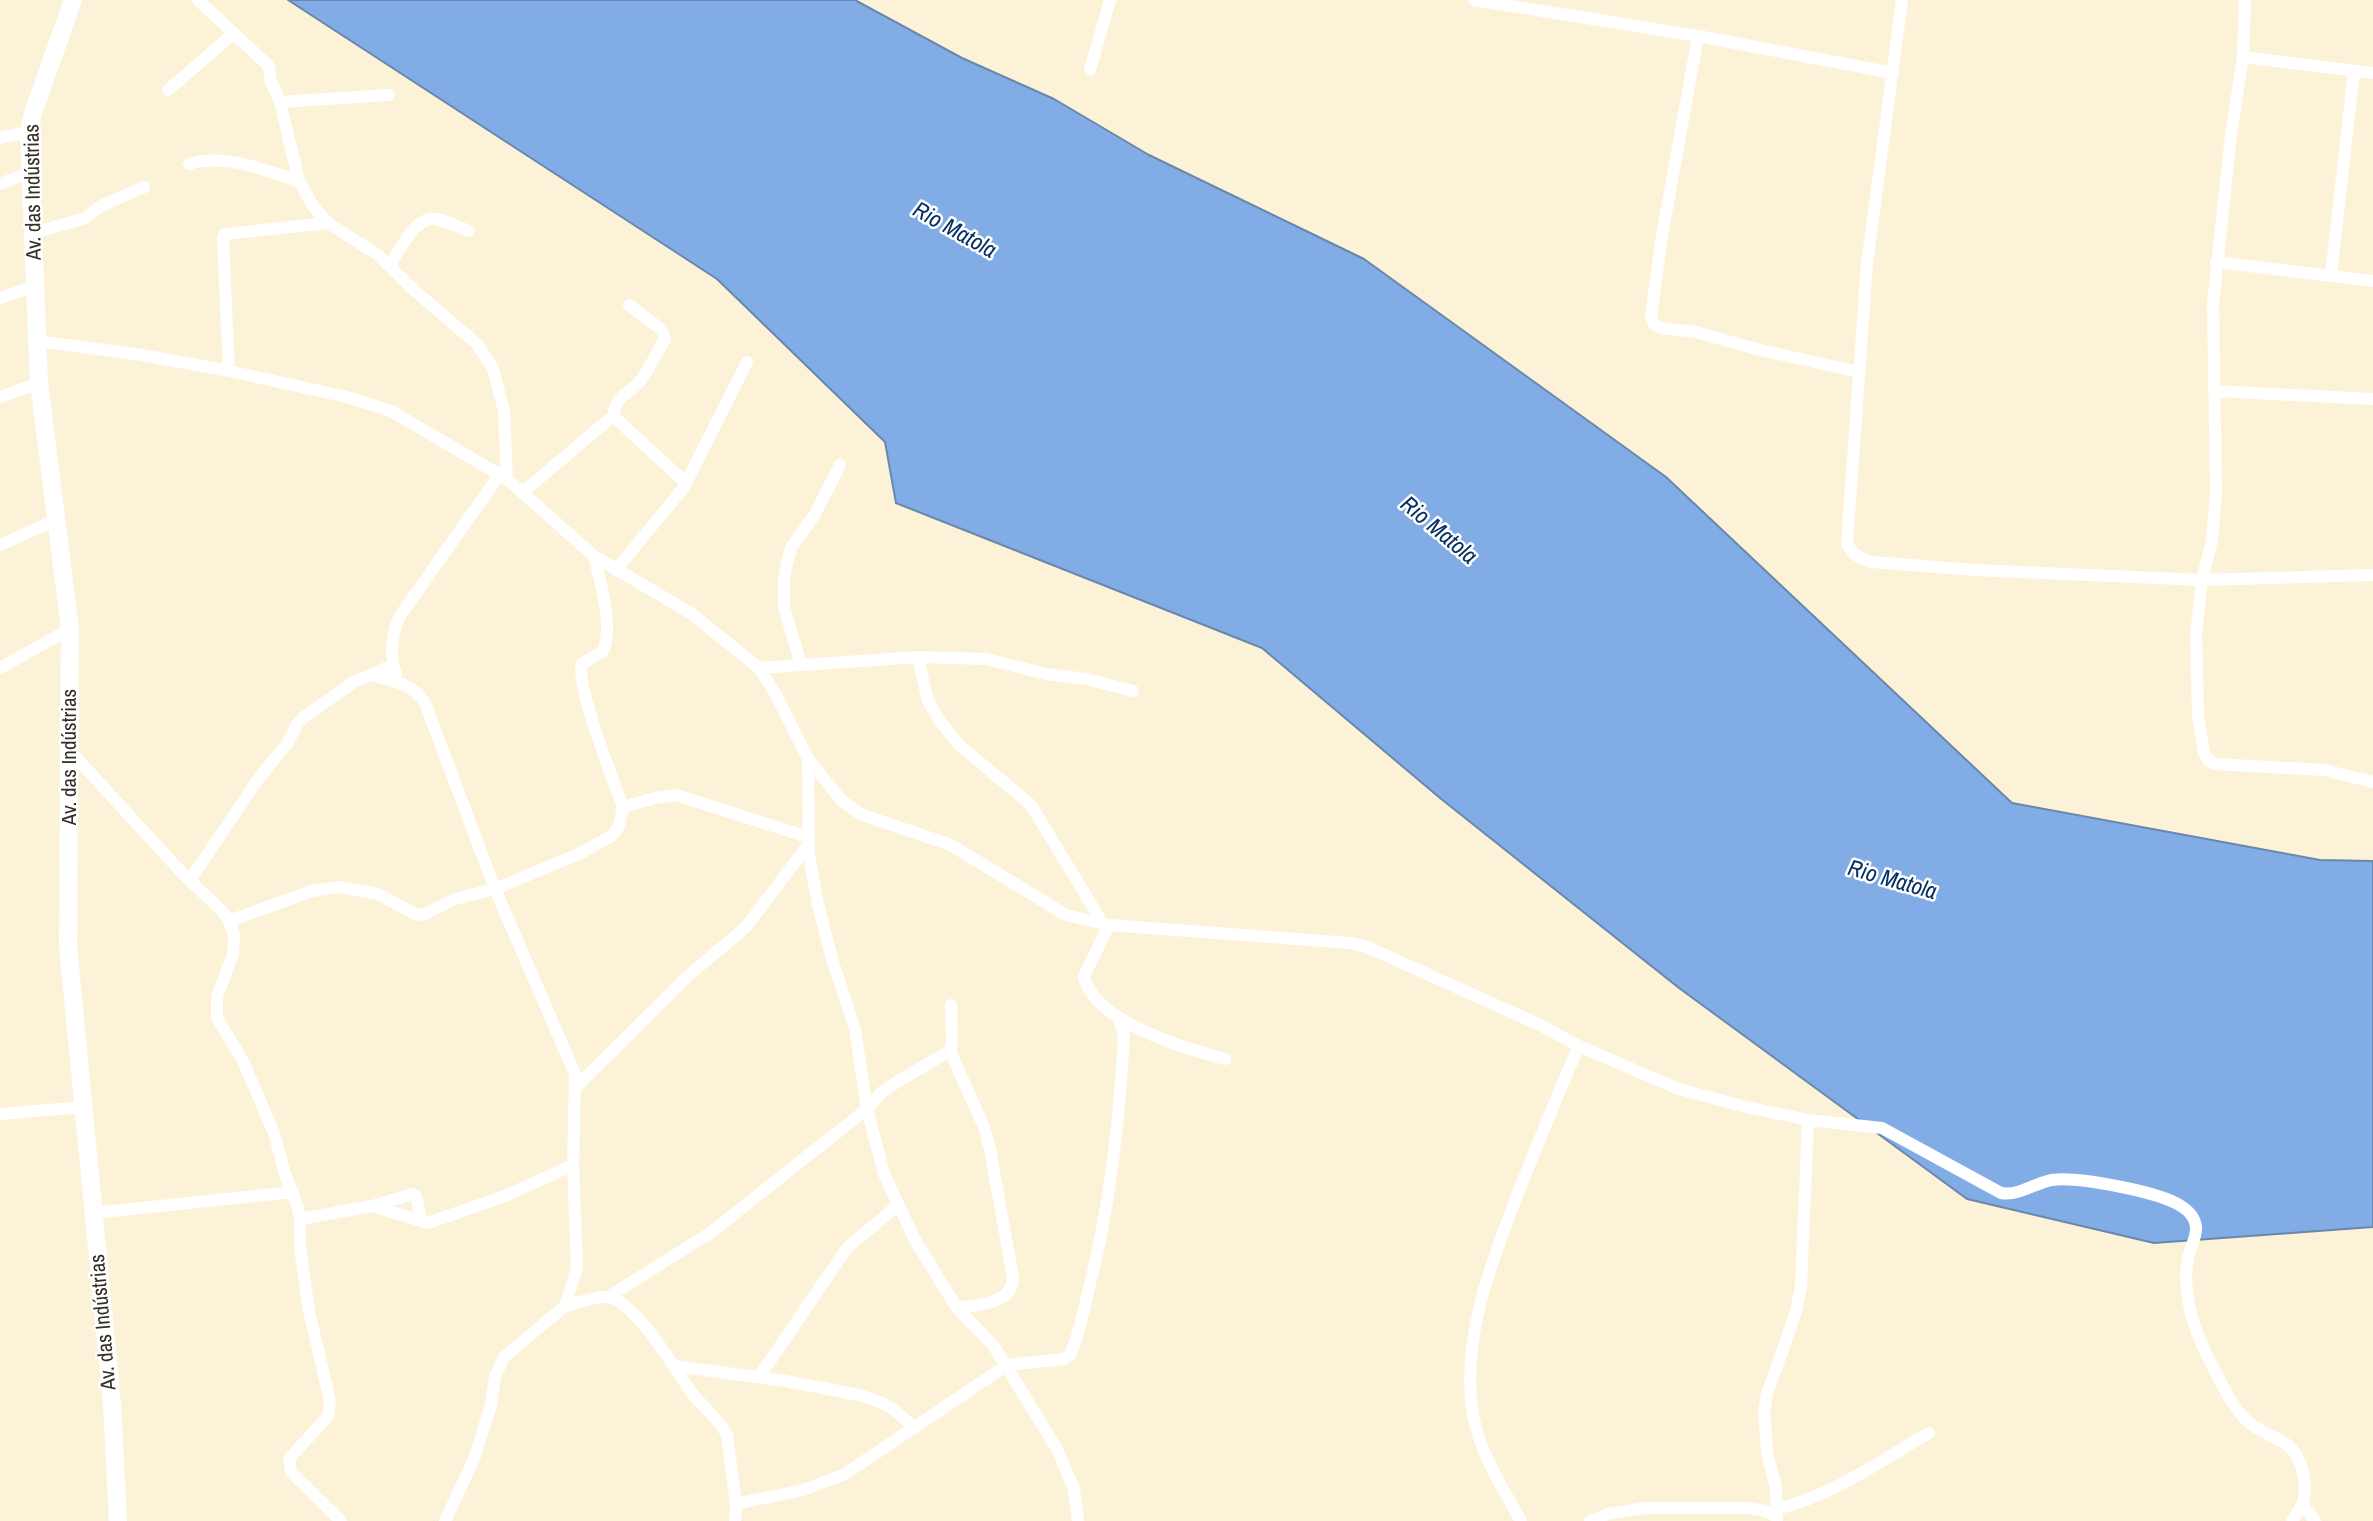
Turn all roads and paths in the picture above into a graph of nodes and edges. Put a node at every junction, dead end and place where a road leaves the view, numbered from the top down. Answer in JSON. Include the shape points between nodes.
{"nodes":[{"id":1,"x":73,"y":0,"type":"edge"},
{"id":2,"x":198,"y":0,"type":"edge"},
{"id":3,"x":1110,"y":0,"type":"edge"},
{"id":4,"x":1474,"y":0,"type":"edge"},
{"id":5,"x":1902,"y":0,"type":"edge"},
{"id":6,"x":2245,"y":0,"type":"edge"},
{"id":7,"x":233,"y":34,"type":"junction"},
{"id":8,"x":1698,"y":36,"type":"junction"},
{"id":9,"x":2243,"y":57,"type":"junction"},
{"id":10,"x":1090,"y":70,"type":"dead end"},
{"id":11,"x":2354,"y":71,"type":"junction"},
{"id":12,"x":1893,"y":73,"type":"junction"},
{"id":13,"x":2373,"y":73,"type":"edge"},
{"id":14,"x":168,"y":90,"type":"dead end"},
{"id":15,"x":389,"y":95,"type":"dead end"},
{"id":16,"x":280,"y":102,"type":"junction"},
{"id":17,"x":29,"y":132,"type":"junction"},
{"id":18,"x":0,"y":138,"type":"edge"},
{"id":19,"x":189,"y":164,"type":"dead end"},
{"id":20,"x":31,"y":172,"type":"junction"},
{"id":21,"x":299,"y":181,"type":"junction"},
{"id":22,"x":0,"y":184,"type":"edge"},
{"id":23,"x":144,"y":187,"type":"dead end"},
{"id":24,"x":328,"y":223,"type":"junction"},
{"id":25,"x":469,"y":231,"type":"dead end"},
{"id":26,"x":33,"y":233,"type":"junction"},
{"id":27,"x":2216,"y":262,"type":"junction"},
{"id":28,"x":390,"y":265,"type":"junction"},
{"id":29,"x":2331,"y":275,"type":"junction"},
{"id":30,"x":2373,"y":281,"type":"edge"},
{"id":31,"x":35,"y":286,"type":"junction"},
{"id":32,"x":0,"y":298,"type":"edge"},
{"id":33,"x":629,"y":305,"type":"dead end"},
{"id":34,"x":37,"y":341,"type":"junction"},
{"id":35,"x":747,"y":362,"type":"dead end"},
{"id":36,"x":229,"y":370,"type":"junction"},
{"id":37,"x":1859,"y":372,"type":"junction"},
{"id":38,"x":39,"y":383,"type":"junction"},
{"id":39,"x":2214,"y":391,"type":"junction"},
{"id":40,"x":0,"y":397,"type":"edge"},
{"id":41,"x":2373,"y":399,"type":"edge"},
{"id":42,"x":613,"y":415,"type":"junction"},
{"id":43,"x":840,"y":466,"type":"dead end"},
{"id":44,"x":503,"y":477,"type":"junction"},
{"id":45,"x":686,"y":483,"type":"junction"},
{"id":46,"x":522,"y":493,"type":"junction"},
{"id":47,"x":58,"y":519,"type":"junction"},
{"id":48,"x":0,"y":545,"type":"edge"},
{"id":49,"x":594,"y":556,"type":"junction"},
{"id":50,"x":616,"y":570,"type":"junction"},
{"id":51,"x":2373,"y":575,"type":"edge"},
{"id":52,"x":2202,"y":580,"type":"junction"},
{"id":53,"x":70,"y":629,"type":"junction"},
{"id":54,"x":918,"y":657,"type":"junction"},
{"id":55,"x":801,"y":664,"type":"junction"},
{"id":56,"x":393,"y":665,"type":"junction"},
{"id":57,"x":0,"y":668,"type":"edge"},
{"id":58,"x":759,"y":668,"type":"junction"},
{"id":59,"x":371,"y":675,"type":"junction"},
{"id":60,"x":400,"y":683,"type":"junction"},
{"id":61,"x":1133,"y":691,"type":"dead end"},
{"id":62,"x":71,"y":752,"type":"junction"},
{"id":63,"x":808,"y":759,"type":"junction"},
{"id":64,"x":2373,"y":782,"type":"edge"},
{"id":65,"x":623,"y":807,"type":"junction"},
{"id":66,"x":808,"y":841,"type":"junction"},
{"id":67,"x":190,"y":880,"type":"junction"},
{"id":68,"x":495,"y":889,"type":"junction"},
{"id":69,"x":229,"y":921,"type":"junction"},
{"id":70,"x":1106,"y":924,"type":"junction"},
{"id":71,"x":951,"y":1005,"type":"dead end"},
{"id":72,"x":1119,"y":1019,"type":"junction"},
{"id":73,"x":1579,"y":1046,"type":"junction"},
{"id":74,"x":950,"y":1051,"type":"junction"},
{"id":75,"x":1226,"y":1059,"type":"dead end"},
{"id":76,"x":576,"y":1087,"type":"junction"},
{"id":77,"x":83,"y":1107,"type":"junction"},
{"id":78,"x":867,"y":1109,"type":"junction"},
{"id":79,"x":0,"y":1114,"type":"edge"},
{"id":80,"x":1808,"y":1119,"type":"junction"},
{"id":81,"x":573,"y":1165,"type":"junction"},
{"id":82,"x":293,"y":1192,"type":"junction"},
{"id":83,"x":372,"y":1206,"type":"junction"},
{"id":84,"x":897,"y":1206,"type":"junction"},
{"id":85,"x":94,"y":1213,"type":"junction"},
{"id":86,"x":300,"y":1219,"type":"junction"},
{"id":87,"x":424,"y":1222,"type":"junction"},
{"id":88,"x":608,"y":1297,"type":"junction"},
{"id":89,"x":565,"y":1306,"type":"junction"},
{"id":90,"x":957,"y":1308,"type":"junction"},
{"id":91,"x":1007,"y":1365,"type":"junction"},
{"id":92,"x":675,"y":1366,"type":"junction"},
{"id":93,"x":759,"y":1377,"type":"junction"},
{"id":94,"x":915,"y":1428,"type":"junction"},
{"id":95,"x":1929,"y":1433,"type":"dead end"},
{"id":96,"x":736,"y":1504,"type":"junction"},
{"id":97,"x":2302,"y":1504,"type":"junction"},
{"id":98,"x":1777,"y":1515,"type":"edge"},
{"id":99,"x":118,"y":1521,"type":"edge"},
{"id":100,"x":341,"y":1521,"type":"edge"},
{"id":101,"x":445,"y":1521,"type":"edge"},
{"id":102,"x":735,"y":1521,"type":"edge"},
{"id":103,"x":1078,"y":1521,"type":"edge"},
{"id":104,"x":1521,"y":1521,"type":"edge"},
{"id":105,"x":1590,"y":1521,"type":"edge"},
{"id":106,"x":2292,"y":1521,"type":"edge"},
{"id":107,"x":2315,"y":1521,"type":"edge"}],
"edges":[{"from":1,"to":17,"type":"street","name":"Av. das Indústrias"},
{"from":2,"to":7,"type":"street"},
{"from":3,"to":10,"type":"street"},
{"from":4,"to":8,"type":"street"},
{"from":5,"to":12,"type":"street"},
{"from":6,"to":9,"type":"street"},
{"from":7,"to":14,"type":"street"},
{"from":7,"to":16,"type":"street","via":[[269,66]]},
{"from":8,"to":12,"type":"street"},
{"from":8,"to":37,"type":"street","via":[[1662,236],[1652,320],[1661,328],[1696,332]]},
{"from":9,"to":11,"type":"street"},
{"from":9,"to":27,"type":"street"},
{"from":11,"to":13,"type":"street"},
{"from":11,"to":29,"type":"street"},
{"from":12,"to":37,"type":"street","via":[[1867,264]]},
{"from":15,"to":16,"type":"street"},
{"from":16,"to":21,"type":"street"},
{"from":17,"to":18,"type":"street"},
{"from":17,"to":20,"type":"street","name":"Av. das Indústrias"},
{"from":19,"to":21,"type":"street","via":[[211,160],[253,166]]},
{"from":20,"to":22,"type":"street"},
{"from":20,"to":26,"type":"street","name":"Av. das Indústrias"},
{"from":21,"to":24,"type":"street"},
{"from":23,"to":26,"type":"street","via":[[83,219]]},
{"from":24,"to":28,"type":"street"},
{"from":24,"to":36,"type":"street","via":[[225,234]]},
{"from":25,"to":28,"type":"street","via":[[427,219]]},
{"from":26,"to":31,"type":"street","name":"Av. das Indústrias"},
{"from":27,"to":29,"type":"street"},
{"from":27,"to":39,"type":"street"},
{"from":28,"to":44,"type":"street","via":[[477,344],[493,369],[504,411]]},
{"from":29,"to":30,"type":"street"},
{"from":31,"to":32,"type":"street"},
{"from":31,"to":34,"type":"street","name":"Av. das Indústrias"},
{"from":33,"to":42,"type":"street","via":[[662,330],[665,339],[640,381],[615,405]]},
{"from":34,"to":36,"type":"street"},
{"from":34,"to":38,"type":"street","name":"Av. das Indústrias"},
{"from":35,"to":45,"type":"street"},
{"from":36,"to":44,"type":"street","via":[[391,411]]},
{"from":37,"to":52,"type":"street","via":[[1847,543],[1858,557],[1871,562],[1975,570]]},
{"from":38,"to":40,"type":"street"},
{"from":38,"to":47,"type":"street","name":"Av. das Indústrias"},
{"from":39,"to":41,"type":"street"},
{"from":39,"to":52,"type":"street","via":[[2216,493],[2212,540]]},
{"from":42,"to":45,"type":"street"},
{"from":42,"to":46,"type":"street"},
{"from":43,"to":55,"type":"street","via":[[791,548],[787,563],[784,607]]},
{"from":44,"to":46,"type":"street"},
{"from":44,"to":56,"type":"street","via":[[400,616],[393,631]]},
{"from":45,"to":50,"type":"street"},
{"from":46,"to":49,"type":"street"},
{"from":47,"to":48,"type":"street"},
{"from":47,"to":53,"type":"street","name":"Av. das Indústrias"},
{"from":49,"to":50,"type":"street"},
{"from":49,"to":65,"type":"street","via":[[606,612],[606,640],[603,651],[582,664],[580,676]]},
{"from":50,"to":58,"type":"street","via":[[692,614]]},
{"from":51,"to":52,"type":"street"},
{"from":52,"to":64,"type":"street","via":[[2196,634],[2198,703],[2208,760],[2324,770]]},
{"from":53,"to":57,"type":"street"},
{"from":53,"to":62,"type":"street","name":"Av. das Indústrias"},
{"from":54,"to":55,"type":"street"},
{"from":54,"to":61,"type":"street","via":[[997,660]]},
{"from":54,"to":70,"type":"street","via":[[928,701],[938,718],[958,744],[1031,805]]},
{"from":55,"to":58,"type":"street"},
{"from":56,"to":59,"type":"street"},
{"from":56,"to":60,"type":"street"},
{"from":58,"to":63,"type":"street"},
{"from":59,"to":60,"type":"street"},
{"from":59,"to":67,"type":"street","via":[[337,692],[298,724]]},
{"from":60,"to":68,"type":"street","via":[[417,692],[425,703]]},
{"from":62,"to":67,"type":"street"},
{"from":62,"to":77,"type":"street","name":"Av. das Indústrias","via":[[68,946]]},
{"from":63,"to":66,"type":"street"},
{"from":63,"to":70,"type":"street","via":[[841,800],[860,814],[951,845],[1052,908]]},
{"from":65,"to":66,"type":"street","via":[[676,795]]},
{"from":65,"to":68,"type":"street","via":[[620,826],[613,835]]},
{"from":66,"to":76,"type":"street","via":[[746,927],[689,975]]},
{"from":66,"to":78,"type":"street","via":[[818,904],[855,1029]]},
{"from":67,"to":69,"type":"street"},
{"from":68,"to":69,"type":"street","via":[[455,899],[421,915],[378,894],[339,887],[312,891]]},
{"from":68,"to":76,"type":"street","via":[[573,1068]]},
{"from":69,"to":82,"type":"street","via":[[234,944],[217,997],[217,1018],[243,1061]]},
{"from":70,"to":72,"type":"street","via":[[1084,976],[1092,993]]},
{"from":70,"to":73,"type":"street","via":[[1365,946]]},
{"from":71,"to":74,"type":"street"},
{"from":72,"to":75,"type":"street","via":[[1167,1042]]},
{"from":72,"to":91,"type":"street","via":[[1124,1036],[1112,1179],[1100,1247],[1073,1349],[1064,1359]]},
{"from":73,"to":80,"type":"street","via":[[1676,1088]]},
{"from":73,"to":104,"type":"street","via":[[1489,1273],[1471,1368],[1474,1415],[1482,1444]]},
{"from":74,"to":78,"type":"street","via":[[895,1083]]},
{"from":74,"to":90,"type":"street","via":[[984,1126],[1013,1279],[1003,1299]]},
{"from":76,"to":81,"type":"street"},
{"from":77,"to":79,"type":"street"},
{"from":77,"to":85,"type":"street","name":"Av. das Indústrias"},
{"from":78,"to":84,"type":"street"},
{"from":78,"to":88,"type":"street","via":[[710,1233]]},
{"from":80,"to":97,"type":"street","via":[[1882,1128],[2001,1193],[2011,1195],[2057,1179],[2165,1197],[2181,1206],[2196,1224],[2187,1275],[2189,1308],[2200,1342],[2244,1418],[2295,1451],[2302,1477]]},
{"from":80,"to":98,"type":"street","via":[[1801,1287],[1764,1411]]},
{"from":81,"to":87,"type":"street","via":[[505,1196]]},
{"from":81,"to":89,"type":"street","via":[[577,1268]]},
{"from":82,"to":85,"type":"street"},
{"from":82,"to":86,"type":"street"},
{"from":83,"to":86,"type":"street"},
{"from":83,"to":87,"type":"street"},
{"from":83,"to":87,"type":"street","via":[[413,1194]]},
{"from":84,"to":90,"type":"street"},
{"from":84,"to":93,"type":"street","via":[[847,1248]]},
{"from":85,"to":99,"type":"street","name":"Av. das Indústrias"},
{"from":86,"to":100,"type":"street","via":[[309,1311],[330,1409],[288,1465]]},
{"from":88,"to":89,"type":"street"},
{"from":88,"to":92,"type":"street","via":[[632,1314]]},
{"from":89,"to":101,"type":"street","via":[[504,1357],[474,1459]]},
{"from":90,"to":91,"type":"street"},
{"from":91,"to":94,"type":"street"},
{"from":91,"to":103,"type":"street","via":[[1057,1449],[1074,1489]]},
{"from":92,"to":93,"type":"street"},
{"from":92,"to":96,"type":"street","via":[[727,1435]]},
{"from":93,"to":94,"type":"street","via":[[859,1395],[893,1409]]},
{"from":94,"to":96,"type":"street","via":[[845,1474],[803,1490]]},
{"from":95,"to":98,"type":"street","via":[[1823,1495]]},
{"from":96,"to":102,"type":"street"},
{"from":97,"to":106,"type":"street"},
{"from":97,"to":107,"type":"street"},
{"from":98,"to":105,"type":"street","via":[[1749,1508],[1644,1508]]}]}
